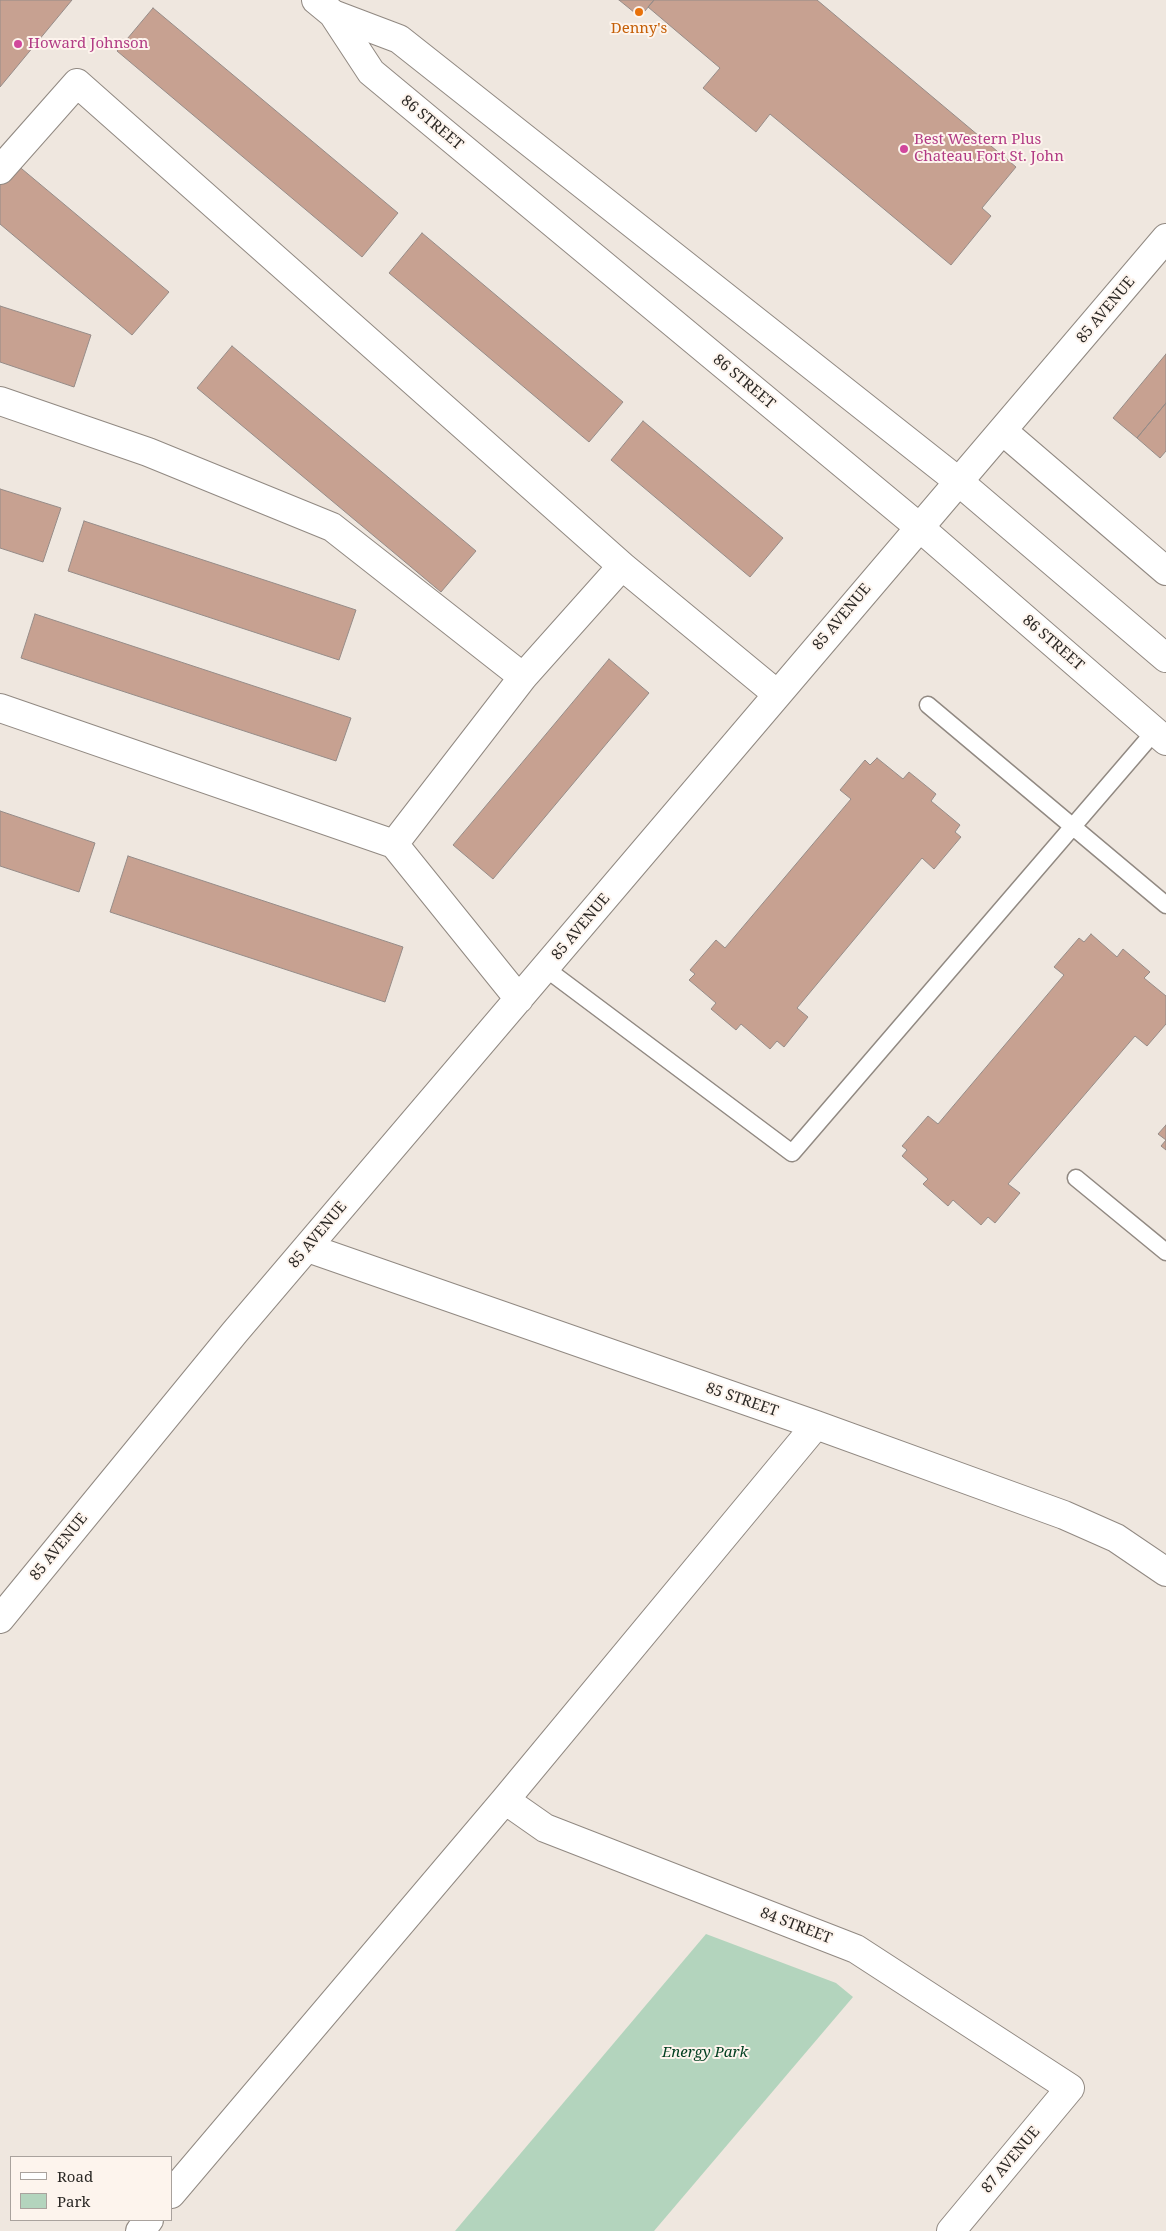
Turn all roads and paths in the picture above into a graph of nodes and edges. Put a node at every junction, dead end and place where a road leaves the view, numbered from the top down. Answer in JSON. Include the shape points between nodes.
{"nodes":[{"id":1,"x":324,"y":7,"type":"edge"},
{"id":2,"x":0,"y":170,"type":"edge"},
{"id":3,"x":1166,"y":238,"type":"edge"},
{"id":4,"x":0,"y":401,"type":"edge"},
{"id":5,"x":1004,"y":432,"type":"junction"},
{"id":6,"x":958,"y":481,"type":"junction"},
{"id":7,"x":919,"y":527,"type":"junction"},
{"id":8,"x":622,"y":566,"type":"junction"},
{"id":9,"x":1166,"y":571,"type":"edge"},
{"id":10,"x":1166,"y":658,"type":"edge"},
{"id":11,"x":522,"y":677,"type":"junction"},
{"id":12,"x":777,"y":694,"type":"junction"},
{"id":13,"x":928,"y":705,"type":"dead end"},
{"id":14,"x":0,"y":708,"type":"edge"},
{"id":15,"x":1160,"y":736,"type":"edge"},
{"id":16,"x":1072,"y":826,"type":"junction"},
{"id":17,"x":394,"y":844,"type":"junction"},
{"id":18,"x":1166,"y":905,"type":"edge"},
{"id":19,"x":545,"y":968,"type":"junction"},
{"id":20,"x":519,"y":999,"type":"junction"},
{"id":21,"x":1076,"y":1178,"type":"dead end"},
{"id":22,"x":308,"y":1248,"type":"junction"},
{"id":23,"x":1166,"y":1252,"type":"edge"},
{"id":24,"x":816,"y":1426,"type":"junction"},
{"id":25,"x":1166,"y":1572,"type":"edge"},
{"id":26,"x":0,"y":1619,"type":"edge"},
{"id":27,"x":504,"y":1800,"type":"junction"},
{"id":28,"x":1070,"y":2088,"type":"joint"},
{"id":29,"x":172,"y":2193,"type":"edge"},
{"id":30,"x":148,"y":2221,"type":"edge"},
{"id":31,"x":140,"y":2231,"type":"edge"},
{"id":32,"x":951,"y":2231,"type":"edge"}],
"edges":[{"from":1,"to":6,"type":"street","name":"86 STREET","via":[[399,39]]},
{"from":1,"to":7,"type":"street","name":"86 STREET","via":[[371,72]]},
{"from":2,"to":8,"type":"street","via":[[77,83]]},
{"from":3,"to":5,"type":"street","name":"85 AVENUE"},
{"from":4,"to":11,"type":"street","via":[[148,452],[332,527]]},
{"from":5,"to":6,"type":"street","name":"85 AVENUE"},
{"from":5,"to":9,"type":"street"},
{"from":6,"to":7,"type":"street","name":"85 AVENUE"},
{"from":6,"to":10,"type":"street","name":"86 STREET"},
{"from":7,"to":12,"type":"street","name":"85 AVENUE"},
{"from":7,"to":15,"type":"street","name":"86 STREET"},
{"from":8,"to":11,"type":"street"},
{"from":8,"to":12,"type":"street"},
{"from":11,"to":17,"type":"street"},
{"from":12,"to":19,"type":"street","name":"85 AVENUE"},
{"from":13,"to":16,"type":"lane"},
{"from":14,"to":17,"type":"street"},
{"from":15,"to":16,"type":"lane"},
{"from":16,"to":18,"type":"lane"},
{"from":16,"to":19,"type":"lane","via":[[792,1153]]},
{"from":17,"to":20,"type":"street"},
{"from":19,"to":20,"type":"street","name":"85 AVENUE"},
{"from":20,"to":22,"type":"street","name":"85 AVENUE"},
{"from":21,"to":23,"type":"lane"},
{"from":22,"to":24,"type":"street","name":"85 STREET"},
{"from":22,"to":26,"type":"street","name":"85 AVENUE"},
{"from":24,"to":25,"type":"street","name":"85 STREET","via":[[1064,1515],[1116,1538]]},
{"from":24,"to":27,"type":"street"},
{"from":27,"to":28,"type":"street","name":"84 STREET","via":[[545,1828],[856,1949]]},
{"from":27,"to":29,"type":"street"},
{"from":28,"to":32,"type":"street","name":"87 AVENUE"},
{"from":30,"to":31,"type":"street"}]}
